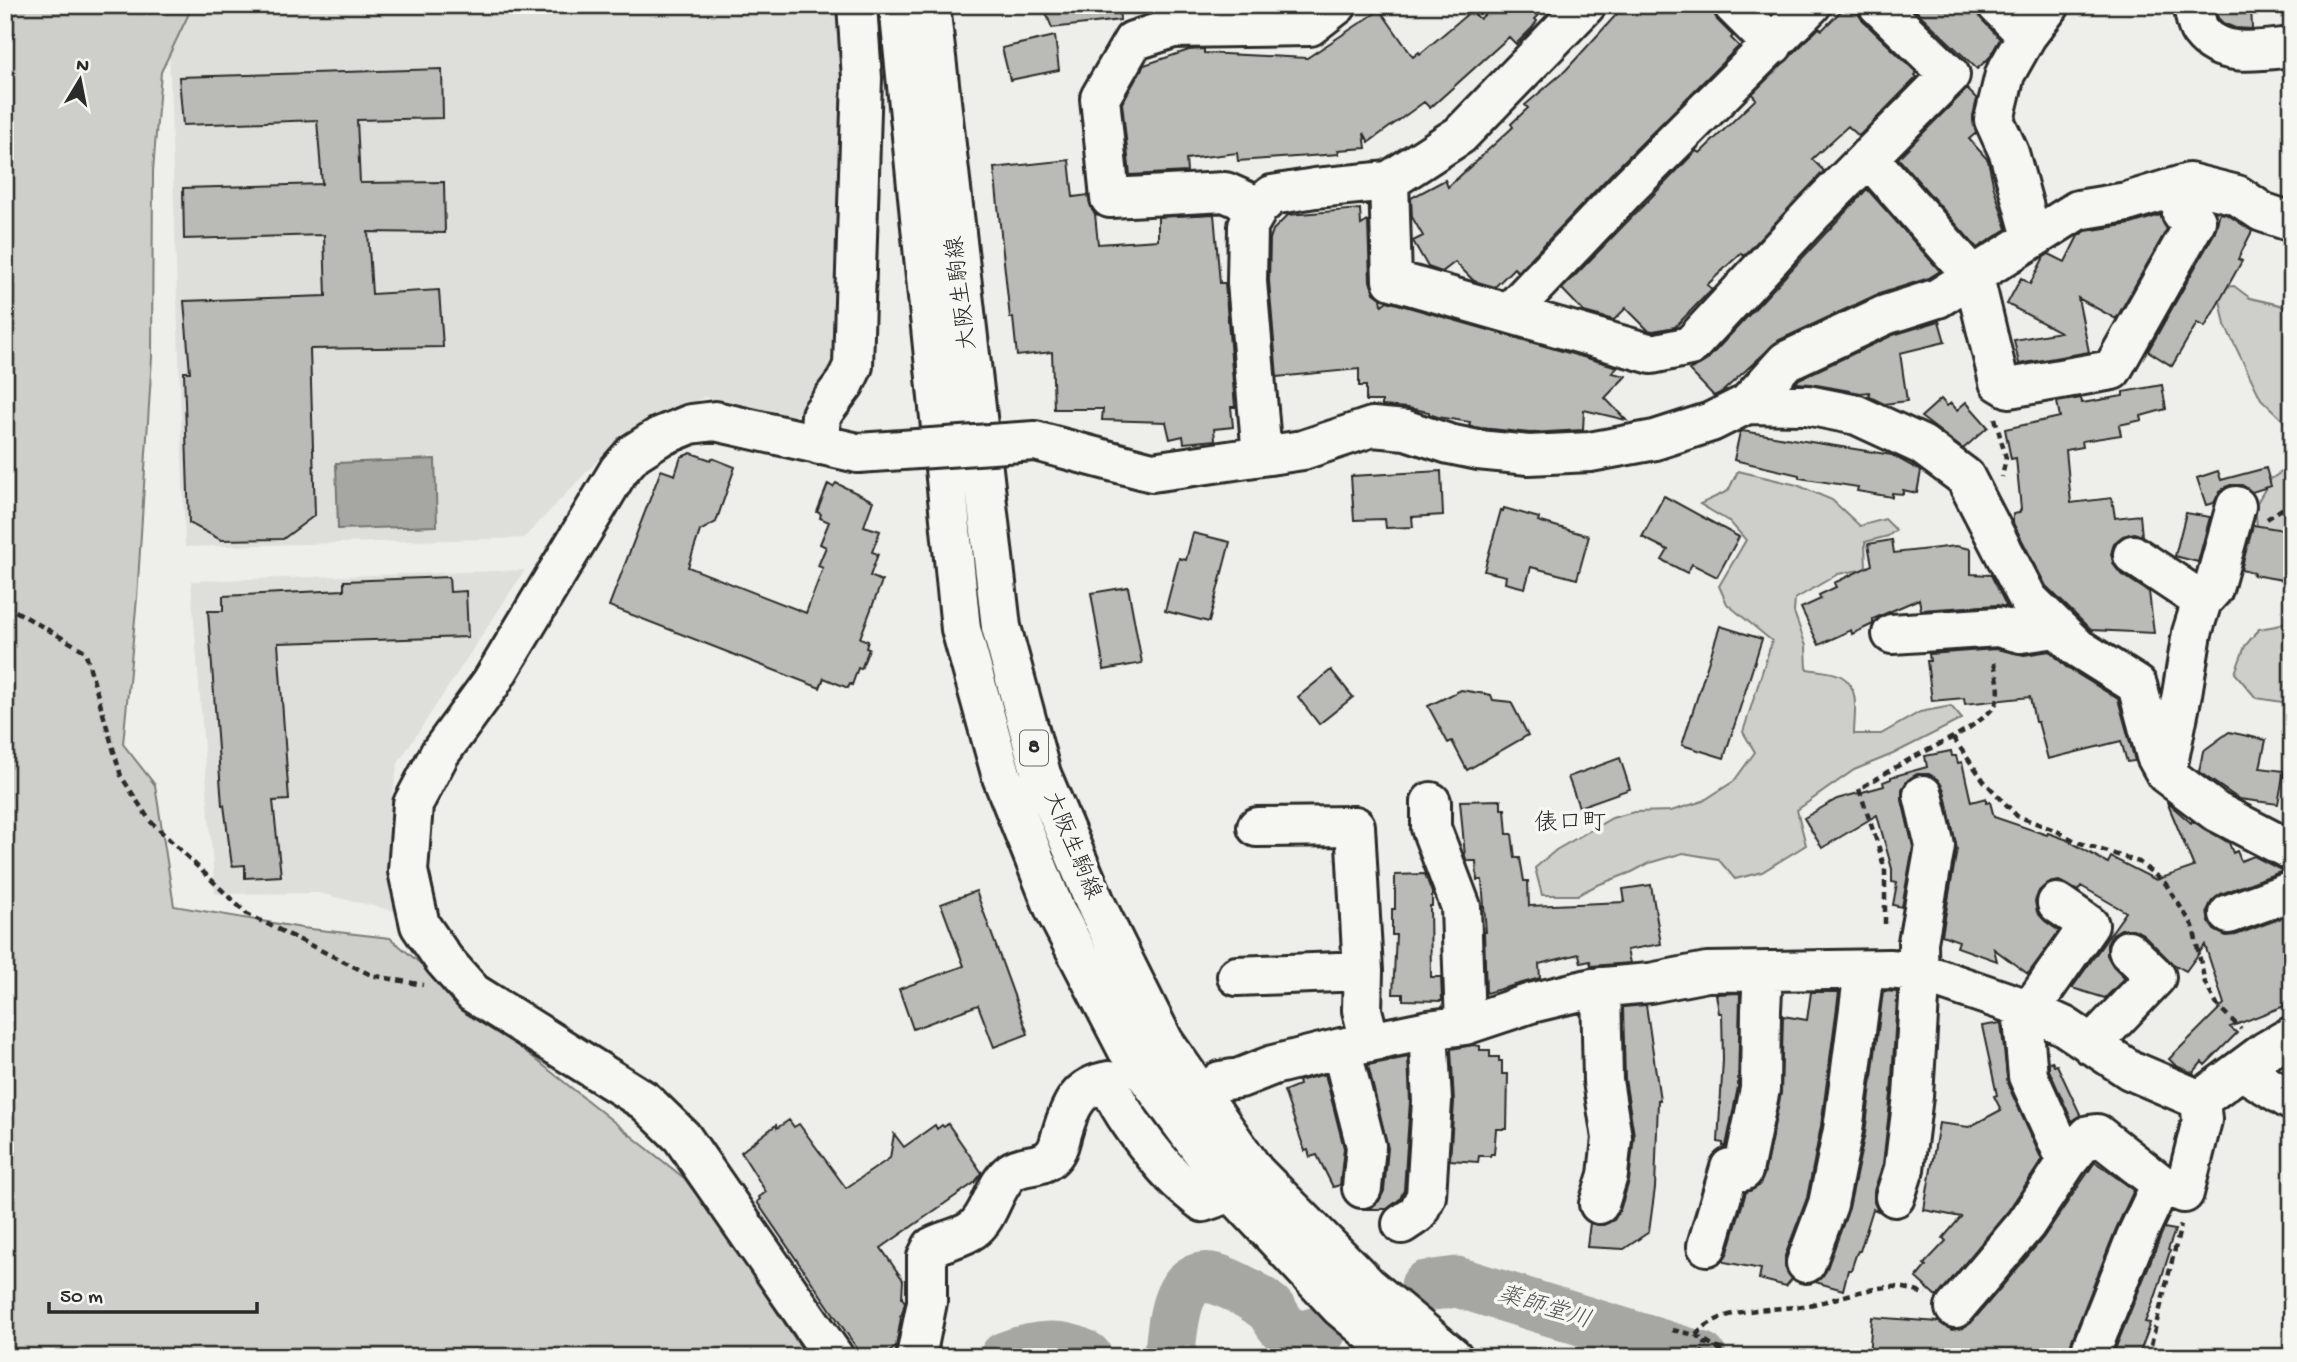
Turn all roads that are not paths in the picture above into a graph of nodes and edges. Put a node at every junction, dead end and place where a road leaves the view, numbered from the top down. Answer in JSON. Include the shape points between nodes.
{"nodes":[{"id":1,"x":858,"y":5,"type":"edge"},
{"id":2,"x":899,"y":5,"type":"edge"},
{"id":3,"x":930,"y":5,"type":"edge"},
{"id":4,"x":1337,"y":5,"type":"edge"},
{"id":5,"x":1586,"y":5,"type":"edge"},
{"id":6,"x":1733,"y":5,"type":"edge"},
{"id":7,"x":1811,"y":5,"type":"edge"},
{"id":8,"x":1878,"y":5,"type":"edge"},
{"id":9,"x":1997,"y":5,"type":"edge"},
{"id":10,"x":2050,"y":5,"type":"edge"},
{"id":11,"x":2193,"y":5,"type":"edge"},
{"id":12,"x":1252,"y":15,"type":"edge"},
{"id":13,"x":2027,"y":35,"type":"junction"},
{"id":14,"x":1773,"y":44,"type":"junction"},
{"id":15,"x":2292,"y":47,"type":"edge"},
{"id":16,"x":1867,"y":157,"type":"junction"},
{"id":17,"x":1389,"y":181,"type":"junction"},
{"id":18,"x":1259,"y":207,"type":"junction"},
{"id":19,"x":2182,"y":214,"type":"dead end"},
{"id":20,"x":2292,"y":222,"type":"edge"},
{"id":21,"x":2032,"y":237,"type":"junction"},
{"id":22,"x":1974,"y":277,"type":"junction"},
{"id":23,"x":1509,"y":313,"type":"junction"},
{"id":24,"x":1747,"y":404,"type":"junction"},
{"id":25,"x":819,"y":445,"type":"junction"},
{"id":26,"x":1262,"y":456,"type":"junction"},
{"id":27,"x":2236,"y":506,"type":"dead end"},
{"id":28,"x":2133,"y":555,"type":"dead end"},
{"id":29,"x":2202,"y":601,"type":"junction"},
{"id":30,"x":2056,"y":628,"type":"junction"},
{"id":31,"x":1892,"y":634,"type":"dead end"},
{"id":32,"x":2166,"y":774,"type":"junction"},
{"id":33,"x":1923,"y":794,"type":"dead end"},
{"id":34,"x":1431,"y":802,"type":"dead end"},
{"id":35,"x":1257,"y":827,"type":"dead end"},
{"id":36,"x":2292,"y":851,"type":"edge"},
{"id":37,"x":2292,"y":891,"type":"edge"},
{"id":38,"x":2057,"y":903,"type":"dead end"},
{"id":39,"x":2229,"y":914,"type":"dead end"},
{"id":40,"x":2128,"y":950,"type":"dead end"},
{"id":41,"x":1363,"y":971,"type":"junction"},
{"id":42,"x":1864,"y":971,"type":"junction"},
{"id":43,"x":1763,"y":972,"type":"junction"},
{"id":44,"x":1919,"y":972,"type":"junction"},
{"id":45,"x":1237,"y":976,"type":"dead end"},
{"id":46,"x":1601,"y":987,"type":"junction"},
{"id":47,"x":2026,"y":1009,"type":"junction"},
{"id":48,"x":1465,"y":1025,"type":"junction"},
{"id":49,"x":1428,"y":1030,"type":"junction"},
{"id":50,"x":1355,"y":1045,"type":"junction"},
{"id":51,"x":2091,"y":1045,"type":"junction"},
{"id":52,"x":2267,"y":1052,"type":"edge"},
{"id":53,"x":1220,"y":1081,"type":"dead end"},
{"id":54,"x":2200,"y":1100,"type":"junction"},
{"id":55,"x":2292,"y":1101,"type":"edge"},
{"id":56,"x":2067,"y":1162,"type":"junction"},
{"id":57,"x":1362,"y":1188,"type":"dead end"},
{"id":58,"x":2172,"y":1189,"type":"junction"},
{"id":59,"x":1232,"y":1192,"type":"junction"},
{"id":60,"x":1895,"y":1197,"type":"dead end"},
{"id":61,"x":1600,"y":1204,"type":"dead end"},
{"id":62,"x":1402,"y":1224,"type":"dead end"},
{"id":63,"x":1707,"y":1245,"type":"dead end"},
{"id":64,"x":1806,"y":1263,"type":"dead end"},
{"id":65,"x":1955,"y":1308,"type":"road end"},
{"id":66,"x":2092,"y":1348,"type":"dead end"},
{"id":67,"x":834,"y":1357,"type":"edge"},
{"id":68,"x":916,"y":1357,"type":"edge"},
{"id":69,"x":1399,"y":1357,"type":"edge"},
{"id":70,"x":1453,"y":1357,"type":"edge"}],
"edges":[{"from":1,"to":25,"type":"street","via":[[862,78],[853,366],[821,415]]},
{"from":2,"to":59,"type":"street","name":"大阪生駒線","number":"8","via":[[961,629],[1002,777],[1055,910],[1127,1049]]},
{"from":3,"to":70,"type":"street","name":"大阪生駒線","number":"8","via":[[1001,627],[1041,774],[1097,907],[1164,1042],[1255,1172],[1367,1285]]},
{"from":4,"to":12,"type":"street","via":[[1310,26]]},
{"from":5,"to":17,"type":"street","via":[[1460,135]]},
{"from":6,"to":14,"type":"street"},
{"from":7,"to":14,"type":"street"},
{"from":8,"to":16,"type":"street","via":[[1950,75]]},
{"from":9,"to":13,"type":"street"},
{"from":10,"to":13,"type":"street"},
{"from":11,"to":15,"type":"street","via":[[2200,31],[2216,46],[2235,51]]},
{"from":12,"to":18,"type":"street","via":[[1173,28],[1133,41],[1100,98],[1110,198],[1225,192]]},
{"from":13,"to":21,"type":"street","via":[[2005,74],[1994,120],[2009,153]]},
{"from":14,"to":23,"type":"street"},
{"from":16,"to":22,"type":"street"},
{"from":16,"to":23,"type":"street","via":[[1690,346],[1652,354]]},
{"from":17,"to":18,"type":"street","via":[[1272,195]]},
{"from":17,"to":23,"type":"street","via":[[1392,280]]},
{"from":18,"to":26,"type":"street","via":[[1248,226],[1247,282]]},
{"from":19,"to":22,"type":"street","via":[[2196,221],[2112,370],[2009,388],[1999,382]]},
{"from":20,"to":21,"type":"street","via":[[2262,212],[2237,195],[2189,183],[2127,202],[2078,210]]},
{"from":21,"to":22,"type":"street"},
{"from":22,"to":24,"type":"street","via":[[1938,298],[1885,315],[1786,361]]},
{"from":24,"to":26,"type":"street","via":[[1711,422],[1655,440],[1590,452],[1529,455],[1478,450],[1406,430],[1372,427],[1303,450]]},
{"from":24,"to":30,"type":"street","via":[[1807,405],[1857,415],[1922,445],[1965,477],[2028,600]]},
{"from":25,"to":26,"type":"street","bridge":true,"via":[[858,453],[1035,441],[1152,472]]},
{"from":25,"to":67,"type":"street","via":[[715,421],[691,424],[634,453],[601,497],[491,683],[440,753],[413,804],[408,871],[420,925],[444,960],[473,993],[645,1101],[682,1136]]},
{"from":27,"to":29,"type":"street","via":[[2213,589]]},
{"from":28,"to":29,"type":"street"},
{"from":29,"to":32,"type":"street"},
{"from":30,"to":31,"type":"street","via":[[2021,633],[1998,627]]},
{"from":30,"to":32,"type":"street","via":[[2078,648],[2137,685],[2156,756]]},
{"from":32,"to":36,"type":"street","via":[[2216,811]]},
{"from":33,"to":44,"type":"street","via":[[1935,846],[1918,943]]},
{"from":34,"to":48,"type":"street","via":[[1431,828],[1461,907]]},
{"from":35,"to":41,"type":"street","via":[[1355,826]]},
{"from":37,"to":39,"type":"street"},
{"from":38,"to":47,"type":"street","via":[[2089,925]]},
{"from":40,"to":51,"type":"street","via":[[2156,977]]},
{"from":41,"to":45,"type":"street"},
{"from":41,"to":50,"type":"street"},
{"from":42,"to":43,"type":"street"},
{"from":42,"to":44,"type":"street"},
{"from":42,"to":64,"type":"street","via":[[1831,1192]]},
{"from":43,"to":46,"type":"street","via":[[1707,972]]},
{"from":43,"to":63,"type":"street","via":[[1760,1089],[1742,1171],[1730,1168]]},
{"from":44,"to":47,"type":"street"},
{"from":44,"to":60,"type":"street","via":[[1913,1097],[1904,1169]]},
{"from":46,"to":48,"type":"street"},
{"from":46,"to":61,"type":"street","via":[[1603,1081],[1612,1138]]},
{"from":47,"to":51,"type":"street","via":[[2064,1026]]},
{"from":47,"to":56,"type":"street","via":[[2028,1076]]},
{"from":48,"to":49,"type":"street"},
{"from":49,"to":50,"type":"street"},
{"from":49,"to":62,"type":"street","via":[[1432,1101],[1426,1196],[1417,1214]]},
{"from":50,"to":53,"type":"street"},
{"from":50,"to":57,"type":"street","via":[[1366,1146]]},
{"from":51,"to":54,"type":"street","via":[[2130,1070]]},
{"from":52,"to":54,"type":"street"},
{"from":52,"to":55,"type":"street","via":[[2254,1077]]},
{"from":54,"to":58,"type":"street","via":[[2202,1120]]},
{"from":56,"to":58,"type":"street","via":[[2089,1135],[2097,1134]]},
{"from":56,"to":65,"type":"street","via":[[2026,1224]]},
{"from":58,"to":66,"type":"street","via":[[2136,1237]]},
{"from":59,"to":68,"type":"street","via":[[1203,1202],[1174,1178],[1141,1136],[1109,1081],[1094,1084],[1069,1110],[1056,1152],[1045,1163],[1019,1167],[1006,1176],[979,1224],[932,1247],[927,1257],[928,1303]]},
{"from":59,"to":69,"type":"street","name":"大阪生駒線","number":"8","via":[[1340,1307]]}]}
